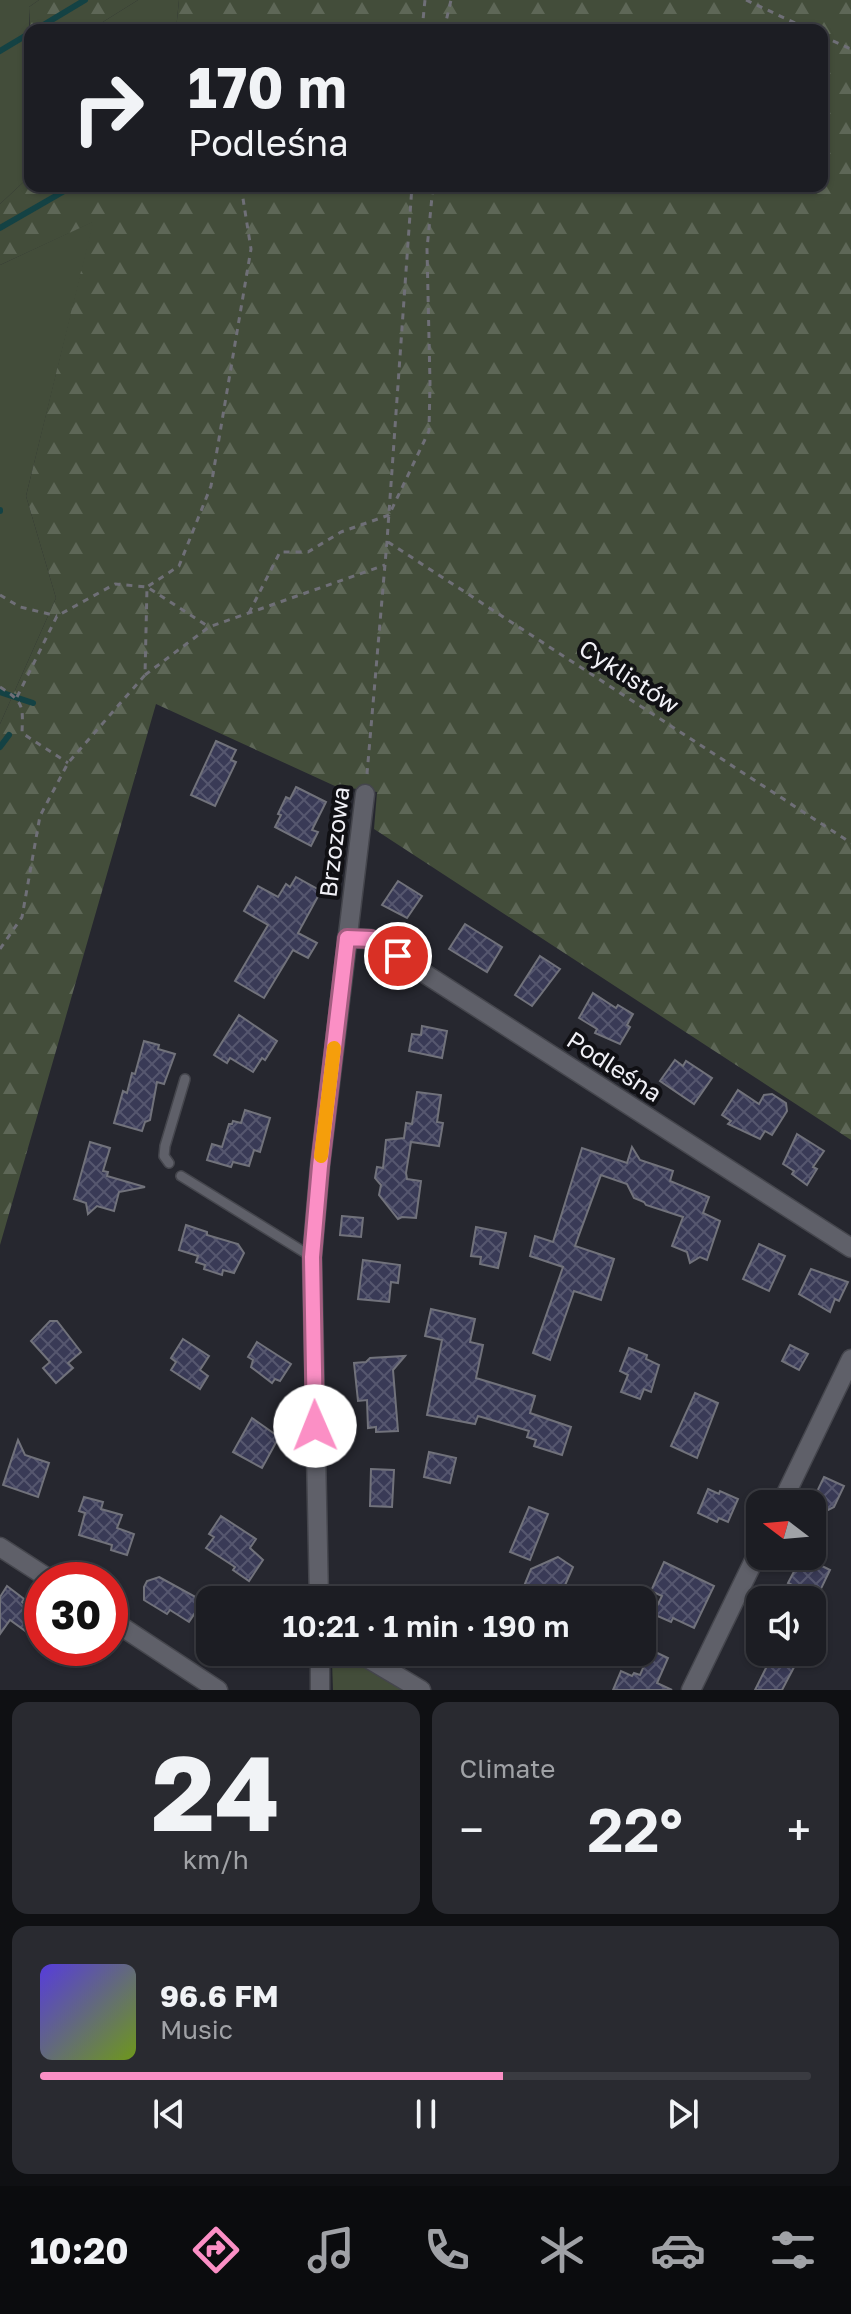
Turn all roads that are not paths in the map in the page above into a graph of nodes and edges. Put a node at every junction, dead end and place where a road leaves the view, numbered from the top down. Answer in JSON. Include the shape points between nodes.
{"nodes":[{"id":1,"x":365,"y":794,"type":"road end"},
{"id":2,"x":347,"y":938,"type":"junction"},
{"id":3,"x":185,"y":1079,"type":"dead end"},
{"id":4,"x":169,"y":1163,"type":"dead end"},
{"id":5,"x":181,"y":1176,"type":"dead end"},
{"id":6,"x":851,"y":1248,"type":"edge"},
{"id":7,"x":312,"y":1257,"type":"junction"},
{"id":8,"x":851,"y":1359,"type":"edge"},
{"id":9,"x":788,"y":1490,"type":"edge"},
{"id":10,"x":0,"y":1547,"type":"edge"},
{"id":11,"x":24,"y":1563,"type":"edge"},
{"id":12,"x":749,"y":1570,"type":"edge"},
{"id":13,"x":319,"y":1586,"type":"edge"},
{"id":14,"x":128,"y":1631,"type":"edge"},
{"id":15,"x":320,"y":1666,"type":"edge"},
{"id":16,"x":381,"y":1666,"type":"edge"},
{"id":17,"x":218,"y":1690,"type":"edge"},
{"id":18,"x":320,"y":1690,"type":"edge"},
{"id":19,"x":421,"y":1690,"type":"edge"},
{"id":20,"x":691,"y":1690,"type":"edge"}],
"edges":[{"from":1,"to":2,"type":"street","name":"Brzozowa"},
{"from":2,"to":6,"type":"street","name":"Podleśna","via":[[371,939]]},
{"from":2,"to":7,"type":"street","name":"Brzozowa"},
{"from":3,"to":4,"type":"lane","via":[[165,1146]]},
{"from":5,"to":7,"type":"lane"},
{"from":7,"to":13,"type":"street","name":"Brzozowa"},
{"from":8,"to":9,"type":"street"},
{"from":10,"to":11,"type":"street"},
{"from":12,"to":20,"type":"street"},
{"from":14,"to":17,"type":"street"},
{"from":15,"to":18,"type":"street"},
{"from":16,"to":19,"type":"street"}]}
